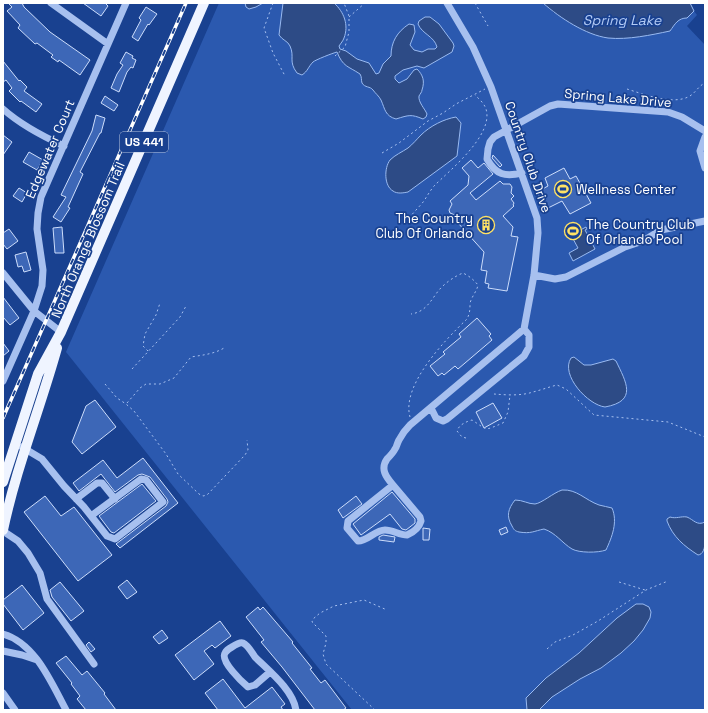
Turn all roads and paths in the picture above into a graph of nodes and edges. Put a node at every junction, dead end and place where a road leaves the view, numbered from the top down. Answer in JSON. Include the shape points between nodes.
{"nodes":[{"id":1,"x":52,"y":3,"type":"edge"},
{"id":2,"x":126,"y":3,"type":"edge"},
{"id":3,"x":204,"y":3,"type":"edge"},
{"id":4,"x":273,"y":3,"type":"edge"},
{"id":5,"x":344,"y":3,"type":"edge"},
{"id":6,"x":365,"y":3,"type":"edge"},
{"id":7,"x":447,"y":3,"type":"edge"},
{"id":8,"x":475,"y":3,"type":"edge"},
{"id":9,"x":349,"y":17,"type":"junction"},
{"id":10,"x":488,"y":26,"type":"dead end"},
{"id":11,"x":108,"y":44,"type":"junction"},
{"id":12,"x":335,"y":56,"type":"dead end"},
{"id":13,"x":285,"y":76,"type":"dead end"},
{"id":14,"x":705,"y":83,"type":"edge"},
{"id":15,"x":490,"y":87,"type":"junction"},
{"id":16,"x":626,"y":88,"type":"dead end"},
{"id":17,"x":475,"y":95,"type":"junction"},
{"id":18,"x":3,"y":110,"type":"edge"},
{"id":19,"x":506,"y":130,"type":"junction"},
{"id":20,"x":705,"y":131,"type":"edge"},
{"id":21,"x":705,"y":137,"type":"edge"},
{"id":22,"x":64,"y":146,"type":"junction"},
{"id":23,"x":382,"y":154,"type":"dead end"},
{"id":24,"x":705,"y":168,"type":"edge"},
{"id":25,"x":522,"y":173,"type":"junction"},
{"id":26,"x":409,"y":218,"type":"dead end"},
{"id":27,"x":705,"y":221,"type":"edge"},
{"id":28,"x":3,"y":274,"type":"edge"},
{"id":29,"x":534,"y":275,"type":"junction"},
{"id":30,"x":160,"y":303,"type":"dead end"},
{"id":31,"x":186,"y":306,"type":"dead end"},
{"id":32,"x":34,"y":311,"type":"junction"},
{"id":33,"x":411,"y":314,"type":"dead end"},
{"id":34,"x":524,"y":329,"type":"junction"},
{"id":35,"x":61,"y":332,"type":"junction"},
{"id":36,"x":224,"y":348,"type":"dead end"},
{"id":37,"x":148,"y":351,"type":"junction"},
{"id":38,"x":132,"y":369,"type":"dead end"},
{"id":39,"x":3,"y":381,"type":"edge"},
{"id":40,"x":105,"y":384,"type":"dead end"},
{"id":41,"x":494,"y":394,"type":"dead end"},
{"id":42,"x":510,"y":395,"type":"junction"},
{"id":43,"x":126,"y":404,"type":"junction"},
{"id":44,"x":431,"y":408,"type":"junction"},
{"id":45,"x":412,"y":423,"type":"junction"},
{"id":46,"x":705,"y":437,"type":"edge"},
{"id":47,"x":466,"y":438,"type":"dead end"},
{"id":48,"x":247,"y":440,"type":"dead end"},
{"id":49,"x":15,"y":443,"type":"junction"},
{"id":50,"x":25,"y":449,"type":"junction"},
{"id":51,"x":3,"y":482,"type":"edge"},
{"id":52,"x":393,"y":485,"type":"junction"},
{"id":53,"x":115,"y":498,"type":"junction"},
{"id":54,"x":76,"y":499,"type":"junction"},
{"id":55,"x":91,"y":516,"type":"junction"},
{"id":56,"x":3,"y":531,"type":"edge"},
{"id":57,"x":668,"y":581,"type":"dead end"},
{"id":58,"x":619,"y":582,"type":"dead end"},
{"id":59,"x":646,"y":590,"type":"junction"},
{"id":60,"x":387,"y":610,"type":"dead end"},
{"id":61,"x":3,"y":634,"type":"edge"},
{"id":62,"x":16,"y":639,"type":"junction"},
{"id":63,"x":547,"y":649,"type":"dead end"},
{"id":64,"x":3,"y":651,"type":"edge"},
{"id":65,"x":12,"y":653,"type":"junction"},
{"id":66,"x":37,"y":660,"type":"junction"},
{"id":67,"x":94,"y":664,"type":"dead end"},
{"id":68,"x":270,"y":672,"type":"junction"},
{"id":69,"x":3,"y":693,"type":"edge"},
{"id":70,"x":15,"y":710,"type":"edge"},
{"id":71,"x":66,"y":710,"type":"edge"},
{"id":72,"x":296,"y":710,"type":"edge"},
{"id":73,"x":375,"y":710,"type":"edge"}],
"edges":[{"from":1,"to":11,"type":"street"},
{"from":2,"to":11,"type":"street","name":"Edgewater Court"},
{"from":3,"to":35,"type":"main road","name":"North Orange Blossom Trail","number":"US 441"},
{"from":4,"to":13,"type":"path","via":[[264,28]]},
{"from":5,"to":9,"type":"path"},
{"from":6,"to":9,"type":"path"},
{"from":7,"to":15,"type":"street","name":"Country Club Drive","via":[[474,47]]},
{"from":8,"to":10,"type":"path"},
{"from":9,"to":12,"type":"path","via":[[345,48]]},
{"from":11,"to":22,"type":"street","name":"Edgewater Court"},
{"from":14,"to":16,"type":"path","via":[[690,96],[679,99],[656,98]]},
{"from":15,"to":17,"type":"path"},
{"from":15,"to":19,"type":"street","name":"Country Club Drive"},
{"from":17,"to":23,"type":"path","via":[[422,125]]},
{"from":17,"to":26,"type":"path","via":[[487,110],[482,133],[465,157],[434,187]]},
{"from":18,"to":22,"type":"street","via":[[36,133]]},
{"from":19,"to":20,"type":"street","name":"Spring Lake Drive","via":[[558,104],[668,112]]},
{"from":19,"to":25,"type":"street","name":"Country Club Drive"},
{"from":19,"to":25,"type":"street","name":"Spring Lake Drive","via":[[497,134],[490,142],[487,159],[502,174],[512,176]]},
{"from":21,"to":24,"type":"street","via":[[700,151]]},
{"from":22,"to":32,"type":"street","name":"Edgewater Court","via":[[41,197],[37,229],[43,270],[42,286]]},
{"from":25,"to":29,"type":"street","name":"Country Club Drive","via":[[538,224]]},
{"from":27,"to":29,"type":"street","via":[[661,230],[566,277]]},
{"from":28,"to":32,"type":"street"},
{"from":29,"to":34,"type":"street","name":"Country Club Drive"},
{"from":30,"to":37,"type":"path","via":[[145,334],[143,346]]},
{"from":31,"to":37,"type":"path","via":[[180,317]]},
{"from":32,"to":35,"type":"street"},
{"from":32,"to":39,"type":"street","name":"Edgewater Court"},
{"from":33,"to":45,"type":"path","via":[[429,304],[440,289],[458,275],[463,273],[478,285],[470,302],[467,318],[437,349],[417,380],[408,407]]},
{"from":34,"to":44,"type":"street"},
{"from":34,"to":44,"type":"street","via":[[530,341],[524,356],[447,420],[436,418]]},
{"from":35,"to":49,"type":"main road","name":"North Orange Blossom Trail","number":"US 441","via":[[38,374]]},
{"from":35,"to":50,"type":"main road","name":"North Orange Blossom Trail","number":"US 441","via":[[49,378]]},
{"from":36,"to":43,"type":"path","via":[[218,352],[191,357],[174,378],[160,384],[146,384]]},
{"from":37,"to":38,"type":"path"},
{"from":40,"to":43,"type":"path"},
{"from":41,"to":42,"type":"path"},
{"from":42,"to":46,"type":"path","via":[[532,393],[557,385],[566,389],[594,414],[668,422]]},
{"from":42,"to":47,"type":"path","via":[[508,412],[503,423],[487,429],[481,428],[472,420],[466,421],[457,431]]},
{"from":43,"to":48,"type":"path","via":[[152,434],[178,474],[203,496],[208,495],[245,455],[248,450]]},
{"from":44,"to":45,"type":"street"},
{"from":45,"to":52,"type":"street","via":[[405,430],[385,465],[386,477]]},
{"from":49,"to":50,"type":"street"},
{"from":49,"to":51,"type":"main road","name":"North Orange Blossom Trail","number":"US 441"},
{"from":50,"to":54,"type":"street","via":[[42,460]]},
{"from":50,"to":56,"type":"main road","name":"North Orange Blossom Trail","number":"US 441"},
{"from":52,"to":52,"type":"street","via":[[348,521],[347,528],[358,541],[384,530],[407,535],[418,527],[420,517]]},
{"from":53,"to":54,"type":"street","via":[[102,483],[97,483]]},
{"from":53,"to":55,"type":"street"},
{"from":53,"to":55,"type":"street","via":[[141,479],[146,480],[162,502],[115,539],[107,536]]},
{"from":54,"to":55,"type":"street"},
{"from":56,"to":67,"type":"street","via":[[18,541],[28,553],[40,573],[48,599]]},
{"from":57,"to":59,"type":"path"},
{"from":58,"to":59,"type":"path"},
{"from":59,"to":63,"type":"path","via":[[598,621],[555,642]]},
{"from":60,"to":73,"type":"path","via":[[364,600],[334,606],[320,613],[312,622],[326,636],[323,654],[326,664]]},
{"from":61,"to":62,"type":"street"},
{"from":62,"to":65,"type":"street"},
{"from":62,"to":66,"type":"street","via":[[31,650]]},
{"from":64,"to":65,"type":"street"},
{"from":65,"to":66,"type":"street"},
{"from":66,"to":71,"type":"street"},
{"from":68,"to":68,"type":"street","via":[[243,643],[232,646],[225,653],[226,663],[248,687]]},
{"from":68,"to":72,"type":"street","via":[[292,698]]},
{"from":69,"to":70,"type":"street"}]}
